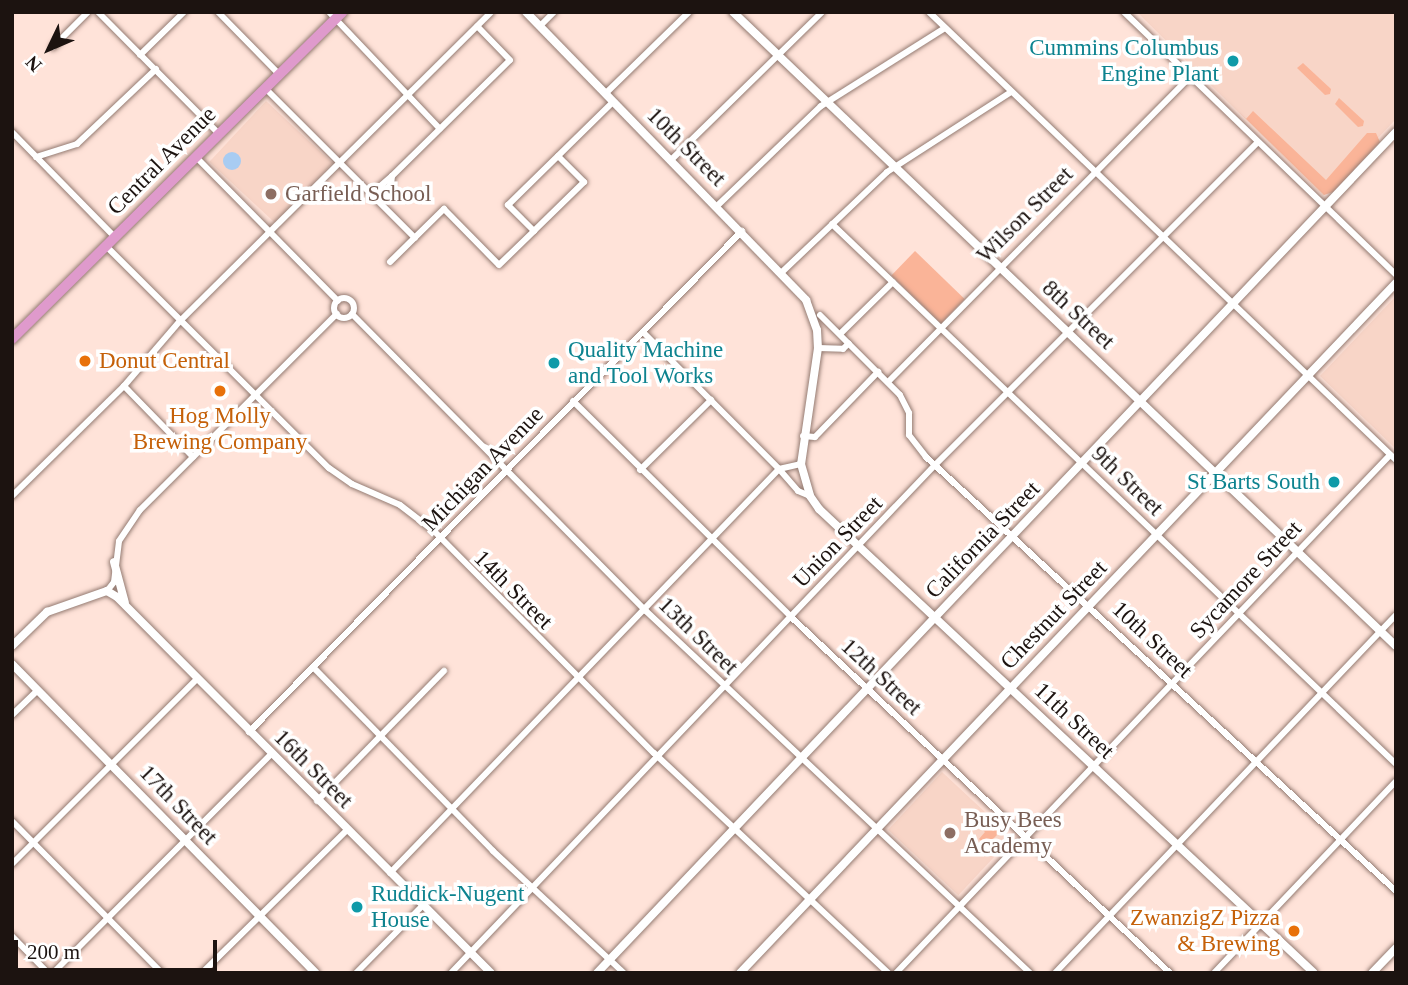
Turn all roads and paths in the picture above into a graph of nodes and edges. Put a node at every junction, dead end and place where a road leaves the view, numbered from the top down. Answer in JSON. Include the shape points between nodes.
{"nodes":[{"id":1,"x":88,"y":12,"type":"edge"},
{"id":2,"x":98,"y":12,"type":"edge"},
{"id":3,"x":184,"y":12,"type":"edge"},
{"id":4,"x":218,"y":12,"type":"edge"},
{"id":5,"x":491,"y":12,"type":"edge"},
{"id":6,"x":526,"y":12,"type":"edge"},
{"id":7,"x":554,"y":12,"type":"edge"},
{"id":8,"x":689,"y":12,"type":"edge"},
{"id":9,"x":733,"y":12,"type":"edge"},
{"id":10,"x":822,"y":12,"type":"edge"},
{"id":11,"x":929,"y":12,"type":"edge"},
{"id":12,"x":1124,"y":12,"type":"edge"},
{"id":13,"x":335,"y":15,"type":"edge"},
{"id":14,"x":477,"y":26,"type":"junction"},
{"id":15,"x":540,"y":26,"type":"junction"},
{"id":16,"x":945,"y":28,"type":"junction"},
{"id":17,"x":53,"y":47,"type":"dead end"},
{"id":18,"x":140,"y":55,"type":"junction"},
{"id":19,"x":778,"y":55,"type":"junction"},
{"id":20,"x":156,"y":69,"type":"junction"},
{"id":21,"x":279,"y":74,"type":"junction"},
{"id":22,"x":1190,"y":77,"type":"junction"},
{"id":23,"x":265,"y":88,"type":"junction"},
{"id":24,"x":1011,"y":92,"type":"junction"},
{"id":25,"x":606,"y":93,"type":"junction"},
{"id":26,"x":407,"y":95,"type":"junction"},
{"id":27,"x":614,"y":101,"type":"junction"},
{"id":28,"x":827,"y":102,"type":"junction"},
{"id":29,"x":440,"y":129,"type":"junction"},
{"id":30,"x":12,"y":132,"type":"edge"},
{"id":31,"x":219,"y":134,"type":"junction"},
{"id":32,"x":1394,"y":137,"type":"edge"},
{"id":33,"x":1257,"y":143,"type":"junction"},
{"id":34,"x":558,"y":156,"type":"junction"},
{"id":35,"x":36,"y":157,"type":"junction"},
{"id":36,"x":196,"y":157,"type":"junction"},
{"id":37,"x":671,"y":160,"type":"junction"},
{"id":38,"x":339,"y":163,"type":"junction"},
{"id":39,"x":895,"y":168,"type":"junction"},
{"id":40,"x":1095,"y":172,"type":"junction"},
{"id":41,"x":372,"y":196,"type":"junction"},
{"id":42,"x":717,"y":206,"type":"junction"},
{"id":43,"x":1325,"y":208,"type":"junction"},
{"id":44,"x":832,"y":224,"type":"junction"},
{"id":45,"x":270,"y":231,"type":"junction"},
{"id":46,"x":742,"y":231,"type":"junction"},
{"id":47,"x":534,"y":232,"type":"junction"},
{"id":48,"x":115,"y":237,"type":"junction"},
{"id":49,"x":1163,"y":237,"type":"junction"},
{"id":50,"x":415,"y":238,"type":"junction"},
{"id":51,"x":106,"y":246,"type":"junction"},
{"id":52,"x":390,"y":262,"type":"dead end"},
{"id":53,"x":1000,"y":268,"type":"junction"},
{"id":54,"x":781,"y":273,"type":"junction"},
{"id":55,"x":1396,"y":275,"type":"edge"},
{"id":56,"x":893,"y":282,"type":"junction"},
{"id":57,"x":1396,"y":283,"type":"edge"},
{"id":58,"x":338,"y":301,"type":"junction"},
{"id":59,"x":1233,"y":304,"type":"junction"},
{"id":60,"x":337,"y":314,"type":"junction"},
{"id":61,"x":352,"y":314,"type":"junction"},
{"id":62,"x":817,"y":315,"type":"junction"},
{"id":63,"x":180,"y":321,"type":"junction"},
{"id":64,"x":941,"y":328,"type":"junction"},
{"id":65,"x":643,"y":332,"type":"junction"},
{"id":66,"x":1068,"y":333,"type":"junction"},
{"id":67,"x":840,"y":334,"type":"junction"},
{"id":68,"x":12,"y":339,"type":"edge"},
{"id":69,"x":849,"y":343,"type":"junction"},
{"id":70,"x":818,"y":348,"type":"junction"},
{"id":71,"x":878,"y":372,"type":"junction"},
{"id":72,"x":1308,"y":377,"type":"junction"},
{"id":73,"x":888,"y":382,"type":"junction"},
{"id":74,"x":124,"y":386,"type":"junction"},
{"id":75,"x":1007,"y":392,"type":"junction"},
{"id":76,"x":254,"y":395,"type":"junction"},
{"id":77,"x":711,"y":400,"type":"junction"},
{"id":78,"x":573,"y":401,"type":"junction"},
{"id":79,"x":1140,"y":401,"type":"junction"},
{"id":80,"x":803,"y":436,"type":"junction"},
{"id":81,"x":1390,"y":455,"type":"junction"},
{"id":82,"x":193,"y":457,"type":"junction"},
{"id":83,"x":1396,"y":460,"type":"edge"},
{"id":84,"x":1082,"y":463,"type":"junction"},
{"id":85,"x":801,"y":464,"type":"junction"},
{"id":86,"x":935,"y":465,"type":"junction"},
{"id":87,"x":779,"y":469,"type":"junction"},
{"id":88,"x":506,"y":470,"type":"junction"},
{"id":89,"x":640,"y":470,"type":"junction"},
{"id":90,"x":1216,"y":473,"type":"junction"},
{"id":91,"x":12,"y":496,"type":"edge"},
{"id":92,"x":810,"y":496,"type":"junction"},
{"id":93,"x":1157,"y":534,"type":"junction"},
{"id":94,"x":1013,"y":537,"type":"junction"},
{"id":95,"x":439,"y":538,"type":"junction"},
{"id":96,"x":713,"y":542,"type":"junction"},
{"id":97,"x":858,"y":545,"type":"junction"},
{"id":98,"x":1297,"y":552,"type":"junction"},
{"id":99,"x":114,"y":562,"type":"junction"},
{"id":100,"x":107,"y":592,"type":"junction"},
{"id":101,"x":1089,"y":607,"type":"junction"},
{"id":102,"x":128,"y":609,"type":"junction"},
{"id":103,"x":646,"y":611,"type":"junction"},
{"id":104,"x":1238,"y":613,"type":"junction"},
{"id":105,"x":1396,"y":615,"type":"edge"},
{"id":106,"x":791,"y":617,"type":"junction"},
{"id":107,"x":935,"y":618,"type":"junction"},
{"id":108,"x":1380,"y":632,"type":"junction"},
{"id":109,"x":12,"y":646,"type":"edge"},
{"id":110,"x":1396,"y":646,"type":"edge"},
{"id":111,"x":12,"y":664,"type":"edge"},
{"id":112,"x":313,"y":667,"type":"junction"},
{"id":113,"x":444,"y":671,"type":"dead end"},
{"id":114,"x":197,"y":679,"type":"junction"},
{"id":115,"x":578,"y":679,"type":"junction"},
{"id":116,"x":1172,"y":684,"type":"junction"},
{"id":117,"x":724,"y":686,"type":"junction"},
{"id":118,"x":1011,"y":688,"type":"junction"},
{"id":119,"x":38,"y":690,"type":"junction"},
{"id":120,"x":867,"y":690,"type":"junction"},
{"id":121,"x":1321,"y":693,"type":"junction"},
{"id":122,"x":12,"y":715,"type":"edge"},
{"id":123,"x":249,"y":732,"type":"junction"},
{"id":124,"x":380,"y":737,"type":"junction"},
{"id":125,"x":271,"y":754,"type":"junction"},
{"id":126,"x":657,"y":757,"type":"junction"},
{"id":127,"x":802,"y":759,"type":"junction"},
{"id":128,"x":943,"y":760,"type":"junction"},
{"id":129,"x":1256,"y":763,"type":"junction"},
{"id":130,"x":1396,"y":764,"type":"edge"},
{"id":131,"x":112,"y":765,"type":"junction"},
{"id":132,"x":1093,"y":766,"type":"junction"},
{"id":133,"x":1396,"y":781,"type":"edge"},
{"id":134,"x":317,"y":801,"type":"junction"},
{"id":135,"x":453,"y":810,"type":"junction"},
{"id":136,"x":12,"y":821,"type":"edge"},
{"id":137,"x":735,"y":828,"type":"junction"},
{"id":138,"x":876,"y":829,"type":"junction"},
{"id":139,"x":346,"y":831,"type":"junction"},
{"id":140,"x":1025,"y":837,"type":"junction"},
{"id":141,"x":185,"y":841,"type":"junction"},
{"id":142,"x":1340,"y":841,"type":"junction"},
{"id":143,"x":34,"y":843,"type":"junction"},
{"id":144,"x":1177,"y":844,"type":"junction"},
{"id":145,"x":12,"y":864,"type":"edge"},
{"id":146,"x":389,"y":874,"type":"junction"},
{"id":147,"x":532,"y":888,"type":"junction"},
{"id":148,"x":1396,"y":891,"type":"edge"},
{"id":149,"x":809,"y":900,"type":"junction"},
{"id":150,"x":959,"y":906,"type":"junction"},
{"id":151,"x":421,"y":907,"type":"junction"},
{"id":152,"x":260,"y":915,"type":"junction"},
{"id":153,"x":1109,"y":916,"type":"junction"},
{"id":154,"x":108,"y":918,"type":"junction"},
{"id":155,"x":1261,"y":923,"type":"junction"},
{"id":156,"x":12,"y":936,"type":"edge"},
{"id":157,"x":1396,"y":948,"type":"edge"},
{"id":158,"x":470,"y":953,"type":"junction"},
{"id":159,"x":610,"y":960,"type":"junction"},
{"id":160,"x":50,"y":973,"type":"edge"},
{"id":161,"x":162,"y":973,"type":"edge"},
{"id":162,"x":202,"y":973,"type":"edge"},
{"id":163,"x":316,"y":973,"type":"edge"},
{"id":164,"x":356,"y":973,"type":"edge"},
{"id":165,"x":451,"y":973,"type":"edge"},
{"id":166,"x":491,"y":973,"type":"edge"},
{"id":167,"x":597,"y":973,"type":"edge"},
{"id":168,"x":624,"y":973,"type":"edge"},
{"id":169,"x":740,"y":973,"type":"edge"},
{"id":170,"x":888,"y":973,"type":"edge"},
{"id":171,"x":896,"y":973,"type":"edge"},
{"id":172,"x":1030,"y":973,"type":"edge"},
{"id":173,"x":1055,"y":973,"type":"edge"},
{"id":174,"x":1170,"y":973,"type":"edge"},
{"id":175,"x":1214,"y":973,"type":"edge"},
{"id":176,"x":1314,"y":973,"type":"edge"},
{"id":177,"x":1372,"y":973,"type":"edge"}],
"edges":[{"from":1,"to":17,"type":"street"},
{"from":2,"to":18,"type":"street"},
{"from":3,"to":18,"type":"street"},
{"from":4,"to":21,"type":"street"},
{"from":5,"to":14,"type":"street"},
{"from":6,"to":15,"type":"street","name":"10th Street"},
{"from":7,"to":15,"type":"street"},
{"from":8,"to":25,"type":"street"},
{"from":9,"to":19,"type":"street","name":"8th Street"},
{"from":10,"to":19,"type":"street"},
{"from":11,"to":16,"type":"street"},
{"from":12,"to":22,"type":"street"},
{"from":13,"to":21,"type":"main road","name":"Central Avenue"},
{"from":13,"to":26,"type":"street"},
{"from":14,"to":26,"type":"street"},
{"from":14,"to":29,"type":"street","via":[[510,60]]},
{"from":15,"to":25,"type":"street","name":"10th Street"},
{"from":16,"to":24,"type":"street"},
{"from":16,"to":28,"type":"street"},
{"from":18,"to":20,"type":"street"},
{"from":19,"to":28,"type":"street","name":"8th Street"},
{"from":19,"to":37,"type":"street"},
{"from":20,"to":31,"type":"street"},
{"from":20,"to":35,"type":"street","via":[[77,145]]},
{"from":21,"to":23,"type":"main road","name":"Central Avenue"},
{"from":22,"to":33,"type":"street"},
{"from":22,"to":40,"type":"street","name":"Wilson Street"},
{"from":23,"to":31,"type":"main road","name":"Central Avenue"},
{"from":23,"to":38,"type":"street"},
{"from":24,"to":39,"type":"street"},
{"from":24,"to":40,"type":"street"},
{"from":25,"to":27,"type":"street","name":"10th Street"},
{"from":26,"to":29,"type":"street"},
{"from":26,"to":38,"type":"street"},
{"from":27,"to":34,"type":"street"},
{"from":27,"to":37,"type":"street","name":"10th Street"},
{"from":28,"to":39,"type":"street","name":"8th Street"},
{"from":28,"to":42,"type":"street"},
{"from":29,"to":41,"type":"street","via":[[392,176],[391,185]]},
{"from":30,"to":35,"type":"street"},
{"from":31,"to":36,"type":"main road","name":"Central Avenue"},
{"from":32,"to":43,"type":"street","name":"California Street"},
{"from":33,"to":43,"type":"street"},
{"from":33,"to":49,"type":"street","name":"Union Street"},
{"from":34,"to":47,"type":"street","via":[[584,182]]},
{"from":34,"to":47,"type":"street","via":[[508,205]]},
{"from":35,"to":48,"type":"street"},
{"from":36,"to":45,"type":"street"},
{"from":36,"to":48,"type":"main road","name":"Central Avenue"},
{"from":37,"to":42,"type":"street","name":"10th Street"},
{"from":38,"to":41,"type":"street"},
{"from":38,"to":45,"type":"street"},
{"from":39,"to":44,"type":"street"},
{"from":39,"to":53,"type":"street","name":"8th Street"},
{"from":40,"to":49,"type":"street"},
{"from":40,"to":53,"type":"street","name":"Wilson Street"},
{"from":41,"to":50,"type":"street"},
{"from":42,"to":46,"type":"street","name":"10th Street"},
{"from":43,"to":55,"type":"street"},
{"from":43,"to":59,"type":"street","name":"California Street"},
{"from":44,"to":54,"type":"street"},
{"from":44,"to":56,"type":"street","name":"9th Street"},
{"from":45,"to":58,"type":"street"},
{"from":45,"to":63,"type":"street"},
{"from":46,"to":54,"type":"street","name":"10th Street"},
{"from":46,"to":65,"type":"street","name":"Michigan Avenue"},
{"from":47,"to":50,"type":"street","via":[[499,265],[444,209]]},
{"from":48,"to":51,"type":"main road","name":"Central Avenue"},
{"from":49,"to":59,"type":"street"},
{"from":49,"to":66,"type":"street","name":"Union Street"},
{"from":50,"to":52,"type":"street"},
{"from":51,"to":63,"type":"street","name":"14th Street"},
{"from":51,"to":68,"type":"main road","name":"Central Avenue"},
{"from":53,"to":64,"type":"street","name":"Wilson Street"},
{"from":53,"to":66,"type":"street","name":"8th Street"},
{"from":54,"to":62,"type":"street","name":"10th Street"},
{"from":56,"to":64,"type":"street","name":"9th Street"},
{"from":56,"to":67,"type":"street"},
{"from":57,"to":72,"type":"street","name":"Chestnut Street"},
{"from":58,"to":60,"type":"street"},
{"from":58,"to":61,"type":"street","name":"13th Street","via":[[351,300]]},
{"from":59,"to":72,"type":"street"},
{"from":59,"to":79,"type":"street","name":"California Street"},
{"from":60,"to":61,"type":"street"},
{"from":60,"to":76,"type":"street"},
{"from":61,"to":88,"type":"street","name":"13th Street"},
{"from":62,"to":67,"type":"street","name":"10th Street"},
{"from":62,"to":70,"type":"street"},
{"from":63,"to":74,"type":"street"},
{"from":63,"to":76,"type":"street","name":"14th Street"},
{"from":64,"to":73,"type":"street","name":"Wilson Street"},
{"from":64,"to":75,"type":"street","name":"9th Street"},
{"from":65,"to":77,"type":"street","name":"11th Street"},
{"from":65,"to":78,"type":"street","name":"Michigan Avenue"},
{"from":66,"to":75,"type":"street","name":"Union Street"},
{"from":66,"to":79,"type":"street","name":"8th Street"},
{"from":67,"to":69,"type":"street","name":"10th Street"},
{"from":69,"to":70,"type":"street","via":[[843,349]]},
{"from":69,"to":71,"type":"street","name":"10th Street"},
{"from":70,"to":80,"type":"street"},
{"from":71,"to":73,"type":"street","name":"10th Street"},
{"from":71,"to":80,"type":"street","via":[[815,437]]},
{"from":72,"to":81,"type":"street"},
{"from":72,"to":90,"type":"street","name":"Chestnut Street"},
{"from":73,"to":86,"type":"street","name":"10th Street","via":[[907,407],[912,441]]},
{"from":74,"to":82,"type":"street"},
{"from":74,"to":91,"type":"street"},
{"from":75,"to":84,"type":"street","name":"9th Street"},
{"from":75,"to":86,"type":"street","name":"Union Street"},
{"from":76,"to":82,"type":"street"},
{"from":76,"to":95,"type":"street","name":"14th Street","via":[[329,468],[400,505]]},
{"from":77,"to":87,"type":"street","name":"11th Street"},
{"from":77,"to":89,"type":"street"},
{"from":78,"to":88,"type":"street","name":"Michigan Avenue"},
{"from":78,"to":89,"type":"street","name":"12th Street"},
{"from":79,"to":84,"type":"street","name":"California Street"},
{"from":79,"to":90,"type":"street","name":"8th Street"},
{"from":80,"to":85,"type":"street"},
{"from":81,"to":83,"type":"street"},
{"from":81,"to":98,"type":"street","name":"Sycamore Street"},
{"from":82,"to":99,"type":"street","via":[[128,525]]},
{"from":84,"to":93,"type":"street","name":"9th Street"},
{"from":84,"to":94,"type":"street","name":"California Street"},
{"from":85,"to":87,"type":"street"},
{"from":85,"to":92,"type":"street"},
{"from":86,"to":94,"type":"street","name":"10th Street"},
{"from":86,"to":97,"type":"street","name":"Union Street"},
{"from":87,"to":92,"type":"street","name":"11th Street"},
{"from":87,"to":96,"type":"street"},
{"from":88,"to":95,"type":"street","name":"Michigan Avenue"},
{"from":88,"to":103,"type":"street","name":"13th Street"},
{"from":89,"to":96,"type":"street","name":"12th Street"},
{"from":90,"to":93,"type":"street","name":"Chestnut Street"},
{"from":90,"to":98,"type":"street","name":"8th Street"},
{"from":92,"to":97,"type":"street","name":"11th Street"},
{"from":93,"to":101,"type":"street","name":"Chestnut Street"},
{"from":93,"to":104,"type":"street","name":"9th Street"},
{"from":94,"to":101,"type":"street","name":"10th Street"},
{"from":94,"to":107,"type":"street","name":"California Street"},
{"from":95,"to":112,"type":"street","name":"Michigan Avenue"},
{"from":95,"to":115,"type":"street","name":"14th Street"},
{"from":96,"to":103,"type":"street"},
{"from":96,"to":106,"type":"street","name":"12th Street"},
{"from":97,"to":106,"type":"street","name":"Union Street"},
{"from":97,"to":107,"type":"street","name":"11th Street"},
{"from":98,"to":104,"type":"street","name":"Sycamore Street"},
{"from":98,"to":108,"type":"street","name":"8th Street"},
{"from":99,"to":100,"type":"street","via":[[114,582]]},
{"from":99,"to":102,"type":"street"},
{"from":100,"to":102,"type":"street","name":"16th Street"},
{"from":100,"to":109,"type":"street","via":[[47,612]]},
{"from":101,"to":116,"type":"street","name":"10th Street"},
{"from":101,"to":118,"type":"street","name":"Chestnut Street"},
{"from":102,"to":114,"type":"street","name":"16th Street"},
{"from":103,"to":115,"type":"street"},
{"from":103,"to":117,"type":"street","name":"13th Street"},
{"from":104,"to":116,"type":"street","name":"Sycamore Street"},
{"from":104,"to":121,"type":"street","name":"9th Street"},
{"from":105,"to":108,"type":"street"},
{"from":106,"to":117,"type":"street","name":"Union Street"},
{"from":106,"to":120,"type":"street","name":"12th Street"},
{"from":107,"to":118,"type":"street","name":"11th Street"},
{"from":107,"to":120,"type":"street","name":"California Street"},
{"from":108,"to":110,"type":"street","name":"8th Street"},
{"from":108,"to":121,"type":"street"},
{"from":111,"to":119,"type":"street","name":"17th Street"},
{"from":112,"to":123,"type":"street","name":"Michigan Avenue"},
{"from":112,"to":124,"type":"street"},
{"from":113,"to":124,"type":"street"},
{"from":114,"to":123,"type":"street","name":"16th Street"},
{"from":114,"to":131,"type":"street"},
{"from":115,"to":126,"type":"street","name":"14th Street"},
{"from":115,"to":135,"type":"street"},
{"from":116,"to":129,"type":"street","name":"10th Street"},
{"from":116,"to":132,"type":"street","name":"Sycamore Street"},
{"from":117,"to":126,"type":"street","name":"Union Street"},
{"from":117,"to":127,"type":"street","name":"13th Street"},
{"from":118,"to":128,"type":"street","name":"Chestnut Street"},
{"from":118,"to":132,"type":"street","name":"11th Street"},
{"from":119,"to":122,"type":"street"},
{"from":119,"to":131,"type":"street","name":"17th Street"},
{"from":120,"to":127,"type":"street","name":"California Street"},
{"from":120,"to":128,"type":"street","name":"12th Street"},
{"from":121,"to":129,"type":"street"},
{"from":121,"to":130,"type":"street","name":"9th Street"},
{"from":123,"to":125,"type":"street","name":"16th Street"},
{"from":124,"to":134,"type":"street"},
{"from":124,"to":135,"type":"street"},
{"from":125,"to":134,"type":"street","name":"16th Street"},
{"from":125,"to":141,"type":"street"},
{"from":126,"to":137,"type":"street","name":"14th Street"},
{"from":126,"to":147,"type":"street","name":"Union Street"},
{"from":127,"to":137,"type":"street","name":"California Street"},
{"from":127,"to":138,"type":"street","name":"13th Street"},
{"from":128,"to":138,"type":"street","name":"Chestnut Street"},
{"from":128,"to":140,"type":"street","name":"12th Street"},
{"from":129,"to":142,"type":"street","name":"10th Street"},
{"from":129,"to":144,"type":"street"},
{"from":131,"to":141,"type":"street","name":"17th Street"},
{"from":131,"to":143,"type":"street"},
{"from":132,"to":140,"type":"street","name":"Sycamore Street"},
{"from":132,"to":144,"type":"street","name":"11th Street"},
{"from":133,"to":142,"type":"street"},
{"from":134,"to":139,"type":"street","name":"16th Street"},
{"from":135,"to":146,"type":"street"},
{"from":135,"to":147,"type":"street"},
{"from":136,"to":143,"type":"street"},
{"from":137,"to":149,"type":"street","name":"14th Street"},
{"from":137,"to":159,"type":"street","name":"California Street"},
{"from":138,"to":149,"type":"street","name":"Chestnut Street"},
{"from":138,"to":150,"type":"street","name":"13th Street"},
{"from":139,"to":146,"type":"street","name":"16th Street"},
{"from":139,"to":152,"type":"street"},
{"from":140,"to":150,"type":"street","name":"Sycamore Street"},
{"from":140,"to":153,"type":"street","name":"12th Street"},
{"from":141,"to":152,"type":"street","name":"17th Street"},
{"from":141,"to":154,"type":"street"},
{"from":142,"to":148,"type":"street","name":"10th Street"},
{"from":142,"to":155,"type":"street"},
{"from":143,"to":145,"type":"street"},
{"from":143,"to":154,"type":"street"},
{"from":144,"to":153,"type":"street"},
{"from":144,"to":155,"type":"street","name":"11th Street"},
{"from":146,"to":151,"type":"street","name":"16th Street"},
{"from":147,"to":158,"type":"street","name":"Union Street"},
{"from":147,"to":159,"type":"street"},
{"from":149,"to":169,"type":"street","name":"Chestnut Street"},
{"from":149,"to":170,"type":"street","name":"14th Street"},
{"from":150,"to":171,"type":"street","name":"Sycamore Street"},
{"from":150,"to":172,"type":"street","name":"13th Street"},
{"from":151,"to":158,"type":"street","name":"16th Street"},
{"from":151,"to":164,"type":"street"},
{"from":152,"to":162,"type":"street"},
{"from":152,"to":163,"type":"street","name":"17th Street"},
{"from":153,"to":173,"type":"street"},
{"from":153,"to":174,"type":"street","name":"12th Street"},
{"from":154,"to":160,"type":"street"},
{"from":154,"to":161,"type":"street"},
{"from":155,"to":175,"type":"street"},
{"from":155,"to":176,"type":"street","name":"11th Street"},
{"from":156,"to":160,"type":"street"},
{"from":157,"to":177,"type":"street"},
{"from":158,"to":165,"type":"street","name":"Union Street"},
{"from":158,"to":166,"type":"street","name":"16th Street"},
{"from":159,"to":167,"type":"street","name":"California Street"},
{"from":159,"to":168,"type":"street"}]}
